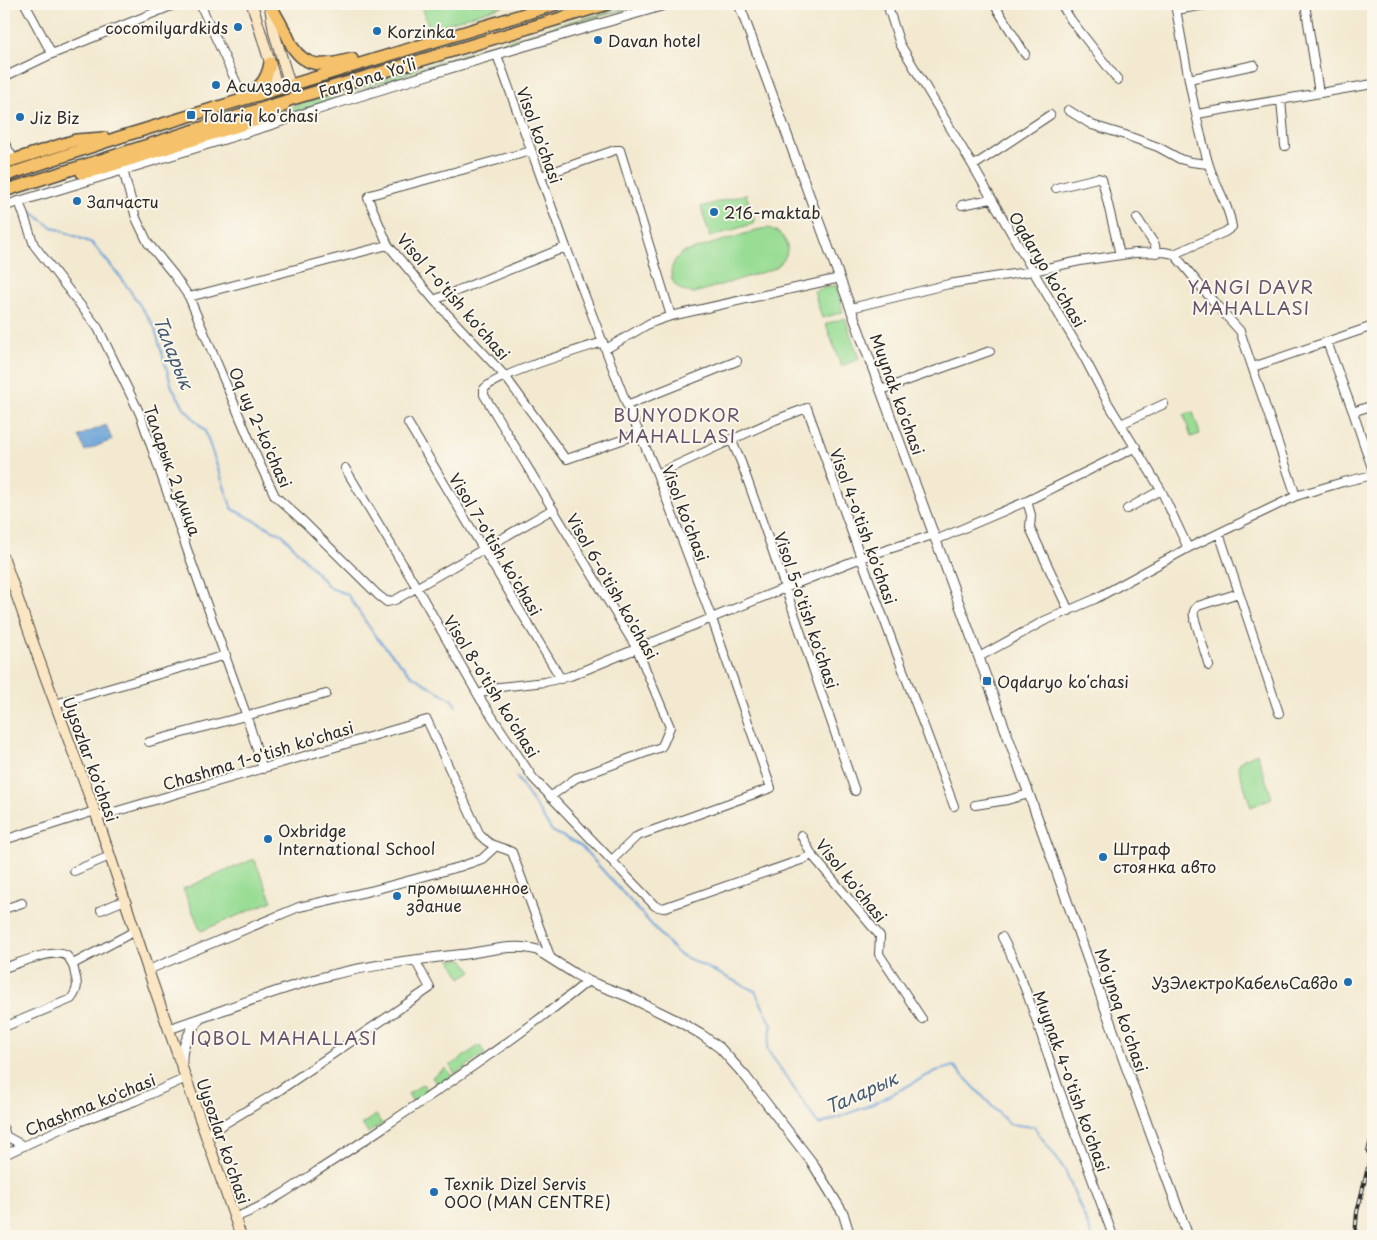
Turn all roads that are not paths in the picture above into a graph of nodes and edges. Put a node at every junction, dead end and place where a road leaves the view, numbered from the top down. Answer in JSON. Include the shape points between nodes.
{"nodes":[{"id":1,"x":25,"y":4,"type":"edge"},
{"id":2,"x":176,"y":4,"type":"edge"},
{"id":3,"x":200,"y":4,"type":"edge"},
{"id":4,"x":252,"y":4,"type":"edge"},
{"id":5,"x":270,"y":4,"type":"edge"},
{"id":6,"x":556,"y":4,"type":"edge"},
{"id":7,"x":608,"y":4,"type":"edge"},
{"id":8,"x":668,"y":4,"type":"edge"},
{"id":9,"x":739,"y":4,"type":"edge"},
{"id":10,"x":887,"y":4,"type":"edge"},
{"id":11,"x":994,"y":4,"type":"edge"},
{"id":12,"x":1061,"y":4,"type":"edge"},
{"id":13,"x":1211,"y":4,"type":"edge"},
{"id":14,"x":1305,"y":4,"type":"edge"},
{"id":15,"x":1176,"y":7,"type":"edge"},
{"id":16,"x":52,"y":54,"type":"junction"},
{"id":17,"x":394,"y":54,"type":"junction"},
{"id":18,"x":1025,"y":54,"type":"dead end"},
{"id":19,"x":497,"y":55,"type":"junction"},
{"id":20,"x":270,"y":63,"type":"junction"},
{"id":21,"x":1254,"y":65,"type":"dead end"},
{"id":22,"x":4,"y":77,"type":"edge"},
{"id":23,"x":1189,"y":78,"type":"junction"},
{"id":24,"x":1118,"y":80,"type":"dead end"},
{"id":25,"x":1373,"y":84,"type":"edge"},
{"id":26,"x":290,"y":85,"type":"junction"},
{"id":27,"x":278,"y":89,"type":"junction"},
{"id":28,"x":1320,"y":94,"type":"junction"},
{"id":29,"x":244,"y":100,"type":"junction"},
{"id":30,"x":289,"y":100,"type":"junction"},
{"id":31,"x":1281,"y":100,"type":"junction"},
{"id":32,"x":1068,"y":110,"type":"dead end"},
{"id":33,"x":1196,"y":114,"type":"junction"},
{"id":34,"x":1050,"y":115,"type":"dead end"},
{"id":35,"x":120,"y":137,"type":"junction"},
{"id":36,"x":4,"y":142,"type":"edge"},
{"id":37,"x":1285,"y":146,"type":"dead end"},
{"id":38,"x":531,"y":151,"type":"junction"},
{"id":39,"x":9,"y":162,"type":"edge"},
{"id":40,"x":1208,"y":164,"type":"junction"},
{"id":41,"x":973,"y":166,"type":"junction"},
{"id":42,"x":122,"y":170,"type":"junction"},
{"id":43,"x":4,"y":176,"type":"edge"},
{"id":44,"x":541,"y":176,"type":"junction"},
{"id":45,"x":1056,"y":188,"type":"dead end"},
{"id":46,"x":4,"y":192,"type":"edge"},
{"id":47,"x":991,"y":199,"type":"junction"},
{"id":48,"x":19,"y":201,"type":"junction"},
{"id":49,"x":962,"y":205,"type":"dead end"},
{"id":50,"x":4,"y":206,"type":"edge"},
{"id":51,"x":1137,"y":218,"type":"dead end"},
{"id":52,"x":388,"y":245,"type":"junction"},
{"id":53,"x":566,"y":247,"type":"junction"},
{"id":54,"x":1156,"y":253,"type":"junction"},
{"id":55,"x":1174,"y":254,"type":"junction"},
{"id":56,"x":1120,"y":255,"type":"junction"},
{"id":57,"x":1033,"y":271,"type":"junction"},
{"id":58,"x":840,"y":278,"type":"junction"},
{"id":59,"x":189,"y":297,"type":"junction"},
{"id":60,"x":434,"y":300,"type":"junction"},
{"id":61,"x":850,"y":308,"type":"junction"},
{"id":62,"x":671,"y":316,"type":"junction"},
{"id":63,"x":1373,"y":326,"type":"edge"},
{"id":64,"x":1327,"y":342,"type":"junction"},
{"id":65,"x":604,"y":346,"type":"junction"},
{"id":66,"x":990,"y":351,"type":"dead end"},
{"id":67,"x":737,"y":361,"type":"dead end"},
{"id":68,"x":1253,"y":367,"type":"junction"},
{"id":69,"x":505,"y":376,"type":"junction"},
{"id":70,"x":881,"y":390,"type":"junction"},
{"id":71,"x":1164,"y":404,"type":"dead end"},
{"id":72,"x":1373,"y":405,"type":"edge"},
{"id":73,"x":627,"y":406,"type":"junction"},
{"id":74,"x":1353,"y":412,"type":"junction"},
{"id":75,"x":408,"y":423,"type":"dead end"},
{"id":76,"x":1121,"y":424,"type":"junction"},
{"id":77,"x":640,"y":434,"type":"junction"},
{"id":78,"x":731,"y":439,"type":"junction"},
{"id":79,"x":1136,"y":447,"type":"junction"},
{"id":80,"x":345,"y":468,"type":"dead end"},
{"id":81,"x":1373,"y":471,"type":"edge"},
{"id":82,"x":657,"y":474,"type":"junction"},
{"id":83,"x":1373,"y":475,"type":"edge"},
{"id":84,"x":1161,"y":490,"type":"junction"},
{"id":85,"x":1296,"y":496,"type":"junction"},
{"id":86,"x":1027,"y":502,"type":"junction"},
{"id":87,"x":553,"y":509,"type":"junction"},
{"id":88,"x":1127,"y":509,"type":"dead end"},
{"id":89,"x":1219,"y":533,"type":"junction"},
{"id":90,"x":934,"y":538,"type":"junction"},
{"id":91,"x":1188,"y":548,"type":"junction"},
{"id":92,"x":484,"y":549,"type":"junction"},
{"id":93,"x":861,"y":558,"type":"junction"},
{"id":94,"x":4,"y":559,"type":"edge"},
{"id":95,"x":417,"y":588,"type":"junction"},
{"id":96,"x":785,"y":588,"type":"junction"},
{"id":97,"x":1239,"y":593,"type":"junction"},
{"id":98,"x":1069,"y":611,"type":"junction"},
{"id":99,"x":712,"y":619,"type":"junction"},
{"id":100,"x":637,"y":649,"type":"junction"},
{"id":101,"x":226,"y":655,"type":"junction"},
{"id":102,"x":979,"y":657,"type":"junction"},
{"id":103,"x":1209,"y":666,"type":"dead end"},
{"id":104,"x":561,"y":679,"type":"junction"},
{"id":105,"x":326,"y":694,"type":"dead end"},
{"id":106,"x":478,"y":695,"type":"junction"},
{"id":107,"x":55,"y":704,"type":"junction"},
{"id":108,"x":1279,"y":713,"type":"dead end"},
{"id":109,"x":246,"y":714,"type":"junction"},
{"id":110,"x":149,"y":742,"type":"dead end"},
{"id":111,"x":263,"y":768,"type":"junction"},
{"id":112,"x":855,"y":791,"type":"dead end"},
{"id":113,"x":1029,"y":794,"type":"junction"},
{"id":114,"x":550,"y":797,"type":"junction"},
{"id":115,"x":975,"y":805,"type":"dead end"},
{"id":116,"x":954,"y":806,"type":"dead end"},
{"id":117,"x":96,"y":814,"type":"junction"},
{"id":118,"x":801,"y":835,"type":"dead end"},
{"id":119,"x":4,"y":840,"type":"edge"},
{"id":120,"x":495,"y":847,"type":"junction"},
{"id":121,"x":812,"y":855,"type":"junction"},
{"id":122,"x":110,"y":856,"type":"junction"},
{"id":123,"x":612,"y":860,"type":"junction"},
{"id":124,"x":74,"y":871,"type":"dead end"},
{"id":125,"x":125,"y":900,"type":"junction"},
{"id":126,"x":22,"y":903,"type":"dead end"},
{"id":127,"x":4,"y":909,"type":"edge"},
{"id":128,"x":101,"y":910,"type":"dead end"},
{"id":129,"x":135,"y":930,"type":"junction"},
{"id":130,"x":1002,"y":937,"type":"dead end"},
{"id":131,"x":551,"y":959,"type":"junction"},
{"id":132,"x":415,"y":960,"type":"junction"},
{"id":133,"x":73,"y":964,"type":"junction"},
{"id":134,"x":4,"y":968,"type":"edge"},
{"id":135,"x":148,"y":970,"type":"junction"},
{"id":136,"x":588,"y":981,"type":"junction"},
{"id":137,"x":201,"y":1018,"type":"junction"},
{"id":138,"x":922,"y":1019,"type":"dead end"},
{"id":139,"x":4,"y":1027,"type":"edge"},
{"id":140,"x":169,"y":1029,"type":"junction"},
{"id":141,"x":182,"y":1067,"type":"junction"},
{"id":142,"x":186,"y":1078,"type":"junction"},
{"id":143,"x":4,"y":1129,"type":"edge"},
{"id":144,"x":205,"y":1134,"type":"junction"},
{"id":145,"x":24,"y":1146,"type":"junction"},
{"id":146,"x":4,"y":1155,"type":"edge"},
{"id":147,"x":234,"y":1218,"type":"junction"},
{"id":148,"x":241,"y":1236,"type":"edge"},
{"id":149,"x":850,"y":1236,"type":"edge"},
{"id":150,"x":1113,"y":1236,"type":"edge"},
{"id":151,"x":1188,"y":1236,"type":"edge"}],
"edges":[{"from":1,"to":16,"type":"street"},
{"from":2,"to":16,"type":"street"},
{"from":3,"to":29,"type":"street"},
{"from":4,"to":20,"type":"main road"},
{"from":5,"to":17,"type":"main road","via":[[292,59],[306,70],[322,70]]},
{"from":5,"to":26,"type":"main road","via":[[274,32]]},
{"from":6,"to":17,"type":"main road","name":"Farg'ona Yo'li"},
{"from":7,"to":30,"type":"main road","name":"Farg'ona Yo'li"},
{"from":8,"to":19,"type":"street","name":"Farg'ona Yo'li"},
{"from":9,"to":58,"type":"street","name":"Muynak ko'chasi"},
{"from":10,"to":41,"type":"street","name":"Oqdaryo ko'chasi","via":[[900,44]]},
{"from":11,"to":18,"type":"street"},
{"from":12,"to":24,"type":"street"},
{"from":13,"to":15,"type":"street"},
{"from":14,"to":28,"type":"street"},
{"from":15,"to":23,"type":"street"},
{"from":16,"to":22,"type":"street"},
{"from":17,"to":26,"type":"main road","name":"Farg'ona Yo'li"},
{"from":19,"to":38,"type":"street","name":"Visol ko'chasi"},
{"from":19,"to":42,"type":"street","name":"Farg'ona Yo'li"},
{"from":20,"to":27,"type":"main road"},
{"from":20,"to":29,"type":"main road","via":[[264,82]]},
{"from":21,"to":23,"type":"street"},
{"from":23,"to":33,"type":"street"},
{"from":25,"to":28,"type":"street"},
{"from":26,"to":27,"type":"main road","name":"Farg'ona Yo'li"},
{"from":26,"to":30,"type":"main road"},
{"from":27,"to":29,"type":"main road","name":"Farg'ona Yo'li"},
{"from":27,"to":30,"type":"main road"},
{"from":28,"to":31,"type":"street"},
{"from":29,"to":35,"type":"main road","name":"Farg'ona Yo'li"},
{"from":30,"to":46,"type":"main road","via":[[267,117],[97,170],[35,182]]},
{"from":31,"to":33,"type":"street"},
{"from":31,"to":37,"type":"street"},
{"from":32,"to":40,"type":"street","via":[[1092,125],[1158,147],[1180,159]]},
{"from":33,"to":40,"type":"street"},
{"from":34,"to":41,"type":"street"},
{"from":35,"to":39,"type":"main road","via":[[76,140]]},
{"from":35,"to":43,"type":"main road","name":"Farg'ona Yo'li"},
{"from":36,"to":39,"type":"street"},
{"from":38,"to":44,"type":"street","name":"Visol ko'chasi"},
{"from":38,"to":52,"type":"street","name":"Visol 1-o'tish ko'chasi","via":[[370,195],[368,198]]},
{"from":40,"to":55,"type":"street","via":[[1232,227]]},
{"from":41,"to":47,"type":"street","name":"Oqdaryo ko'chasi"},
{"from":42,"to":48,"type":"street","name":"Farg'ona Yo'li"},
{"from":42,"to":59,"type":"street","name":"Oq uy 2-ko'chasi","via":[[136,218],[148,243]]},
{"from":44,"to":53,"type":"street","name":"Visol ko'chasi"},
{"from":44,"to":62,"type":"street","via":[[620,150]]},
{"from":45,"to":56,"type":"street","via":[[1102,179]]},
{"from":47,"to":49,"type":"street"},
{"from":47,"to":57,"type":"street","name":"Oqdaryo ko'chasi"},
{"from":48,"to":50,"type":"street","name":"Farg'ona Yo'li"},
{"from":48,"to":101,"type":"street","name":"Таларык 2 улица","via":[[34,245],[98,328],[140,414]]},
{"from":51,"to":54,"type":"street","via":[[1155,245]]},
{"from":52,"to":59,"type":"street"},
{"from":52,"to":60,"type":"street","name":"Visol 1-o'tish ko'chasi"},
{"from":53,"to":60,"type":"street"},
{"from":53,"to":65,"type":"street","name":"Visol ko'chasi"},
{"from":54,"to":55,"type":"street"},
{"from":54,"to":56,"type":"street"},
{"from":55,"to":68,"type":"street","via":[[1240,331]]},
{"from":56,"to":57,"type":"street"},
{"from":57,"to":61,"type":"street","via":[[949,284]]},
{"from":57,"to":76,"type":"street","name":"Oqdaryo ko'chasi"},
{"from":58,"to":61,"type":"street","name":"Muynak ko'chasi"},
{"from":58,"to":62,"type":"street"},
{"from":59,"to":95,"type":"street","name":"Oq uy 2-ko'chasi","via":[[275,496],[387,602]]},
{"from":60,"to":69,"type":"street","name":"Visol 1-o'tish ko'chasi"},
{"from":61,"to":70,"type":"street","name":"Muynak ko'chasi"},
{"from":62,"to":65,"type":"street"},
{"from":63,"to":64,"type":"street"},
{"from":64,"to":68,"type":"street"},
{"from":64,"to":74,"type":"street"},
{"from":65,"to":69,"type":"street"},
{"from":65,"to":73,"type":"street","name":"Visol ko'chasi"},
{"from":66,"to":70,"type":"street"},
{"from":67,"to":73,"type":"street"},
{"from":68,"to":85,"type":"street"},
{"from":69,"to":77,"type":"street","name":"Visol 1-o'tish ko'chasi","via":[[566,459]]},
{"from":69,"to":87,"type":"street","name":"Visol 6-o'tish ko'chasi","via":[[488,385],[484,395]]},
{"from":70,"to":90,"type":"street","name":"Muynak ko'chasi"},
{"from":71,"to":76,"type":"street"},
{"from":72,"to":74,"type":"street"},
{"from":73,"to":77,"type":"street","name":"Visol ko'chasi"},
{"from":74,"to":81,"type":"street"},
{"from":75,"to":92,"type":"street","name":"Visol 7-o'tish ko'chasi"},
{"from":76,"to":79,"type":"street","name":"Oqdaryo ko'chasi"},
{"from":77,"to":82,"type":"street","name":"Visol ko'chasi"},
{"from":78,"to":82,"type":"street","name":"Visol 4-o'tish ko'chasi"},
{"from":78,"to":93,"type":"street","name":"Visol 4-o'tish ko'chasi","via":[[807,408]]},
{"from":78,"to":96,"type":"street","name":"Visol 5-o'tish ko'chasi"},
{"from":79,"to":84,"type":"street","name":"Oqdaryo ko'chasi"},
{"from":79,"to":86,"type":"street"},
{"from":80,"to":95,"type":"street","name":"Visol 8-o'tish ko'chasi"},
{"from":82,"to":99,"type":"street","name":"Visol ko'chasi"},
{"from":83,"to":85,"type":"street"},
{"from":84,"to":88,"type":"street"},
{"from":84,"to":91,"type":"street","name":"Oqdaryo ko'chasi"},
{"from":85,"to":89,"type":"street"},
{"from":86,"to":90,"type":"street"},
{"from":86,"to":98,"type":"street","via":[[1030,528]]},
{"from":87,"to":92,"type":"street","name":"Oq uy 2-ko'chasi"},
{"from":87,"to":100,"type":"street","name":"Visol 6-o'tish ko'chasi"},
{"from":89,"to":91,"type":"street"},
{"from":89,"to":97,"type":"street"},
{"from":90,"to":93,"type":"street"},
{"from":90,"to":102,"type":"street","name":"Muynak ko'chasi"},
{"from":91,"to":98,"type":"street"},
{"from":92,"to":95,"type":"street","name":"Oq uy 2-ko'chasi"},
{"from":92,"to":104,"type":"street","name":"Visol 7-o'tish ko'chasi"},
{"from":93,"to":96,"type":"street"},
{"from":93,"to":116,"type":"street","name":"Visol 4-o'tish ko'chasi"},
{"from":94,"to":107,"type":"main road","name":"Uysozlar ko'chasi"},
{"from":95,"to":106,"type":"street","name":"Visol 8-o'tish ko'chasi"},
{"from":96,"to":99,"type":"street"},
{"from":96,"to":112,"type":"street","name":"Visol 5-o'tish ko'chasi"},
{"from":97,"to":103,"type":"street","via":[[1194,609]]},
{"from":97,"to":108,"type":"street"},
{"from":98,"to":102,"type":"street"},
{"from":99,"to":100,"type":"street"},
{"from":99,"to":123,"type":"street","name":"Visol ko'chasi","via":[[771,788],[640,835]]},
{"from":100,"to":104,"type":"street"},
{"from":100,"to":114,"type":"street","name":"Visol 6-o'tish ko'chasi","via":[[670,727],[663,744],[576,778]]},
{"from":101,"to":107,"type":"street"},
{"from":101,"to":109,"type":"street","name":"Таларык 2 улица"},
{"from":102,"to":113,"type":"street","name":"Muynak ko'chasi"},
{"from":104,"to":106,"type":"street","via":[[491,688]]},
{"from":105,"to":109,"type":"street"},
{"from":106,"to":114,"type":"street","name":"Visol 8-o'tish ko'chasi","via":[[533,778]]},
{"from":107,"to":117,"type":"main road","name":"Uysozlar ko'chasi"},
{"from":109,"to":110,"type":"street"},
{"from":109,"to":111,"type":"street","name":"Таларык 2 улица"},
{"from":111,"to":117,"type":"street","name":"Chashma 1-o'tish ko'chasi"},
{"from":111,"to":120,"type":"street","name":"Chashma 1-o'tish ko'chasi","via":[[427,720],[480,835]]},
{"from":113,"to":115,"type":"street"},
{"from":113,"to":151,"type":"street","name":"Moʻynoq ko'chasi"},
{"from":114,"to":123,"type":"street","name":"Visol 8-o'tish ko'chasi"},
{"from":117,"to":119,"type":"street","name":"Chashma 1-o'tish ko'chasi"},
{"from":117,"to":122,"type":"main road","name":"Uysozlar ko'chasi"},
{"from":118,"to":121,"type":"street","name":"Visol ko'chasi"},
{"from":120,"to":131,"type":"street","via":[[512,852]]},
{"from":120,"to":135,"type":"street","via":[[482,859],[459,868],[299,907]]},
{"from":121,"to":123,"type":"street","name":"Visol 8-o'tish ko'chasi","via":[[663,908],[655,906]]},
{"from":121,"to":138,"type":"street","name":"Visol ko'chasi","via":[[880,936],[879,954]]},
{"from":122,"to":124,"type":"street"},
{"from":122,"to":125,"type":"main road","name":"Uysozlar ko'chasi"},
{"from":125,"to":128,"type":"street"},
{"from":125,"to":129,"type":"main road","name":"Uysozlar ko'chasi"},
{"from":126,"to":127,"type":"street"},
{"from":129,"to":133,"type":"street"},
{"from":129,"to":135,"type":"main road","name":"Uysozlar ko'chasi"},
{"from":130,"to":150,"type":"street","name":"Muynak 4-o'tish ko'chasi","via":[[1014,959]]},
{"from":131,"to":132,"type":"street","via":[[537,950],[518,947]]},
{"from":131,"to":136,"type":"street"},
{"from":132,"to":137,"type":"street","via":[[331,975]]},
{"from":132,"to":144,"type":"street","via":[[430,988],[274,1094]]},
{"from":133,"to":134,"type":"street","via":[[66,956],[53,953]]},
{"from":133,"to":139,"type":"street","via":[[78,986],[71,999]]},
{"from":135,"to":140,"type":"main road","name":"Uysozlar ko'chasi"},
{"from":136,"to":147,"type":"street","via":[[524,1031],[375,1133],[287,1191]]},
{"from":136,"to":149,"type":"street","via":[[657,1010],[720,1048],[811,1160],[843,1213]]},
{"from":137,"to":140,"type":"street"},
{"from":137,"to":141,"type":"street","via":[[186,1040]]},
{"from":140,"to":141,"type":"main road","name":"Uysozlar ko'chasi"},
{"from":141,"to":142,"type":"main road","name":"Uysozlar ko'chasi"},
{"from":142,"to":144,"type":"main road","name":"Uysozlar ko'chasi"},
{"from":142,"to":145,"type":"street","name":"Chashma ko'chasi"},
{"from":143,"to":145,"type":"street","via":[[6,1136]]},
{"from":144,"to":147,"type":"main road","name":"Uysozlar ko'chasi"},
{"from":145,"to":146,"type":"street","name":"Chashma ko'chasi"},
{"from":147,"to":148,"type":"main road","name":"Uysozlar ko'chasi"}]}
